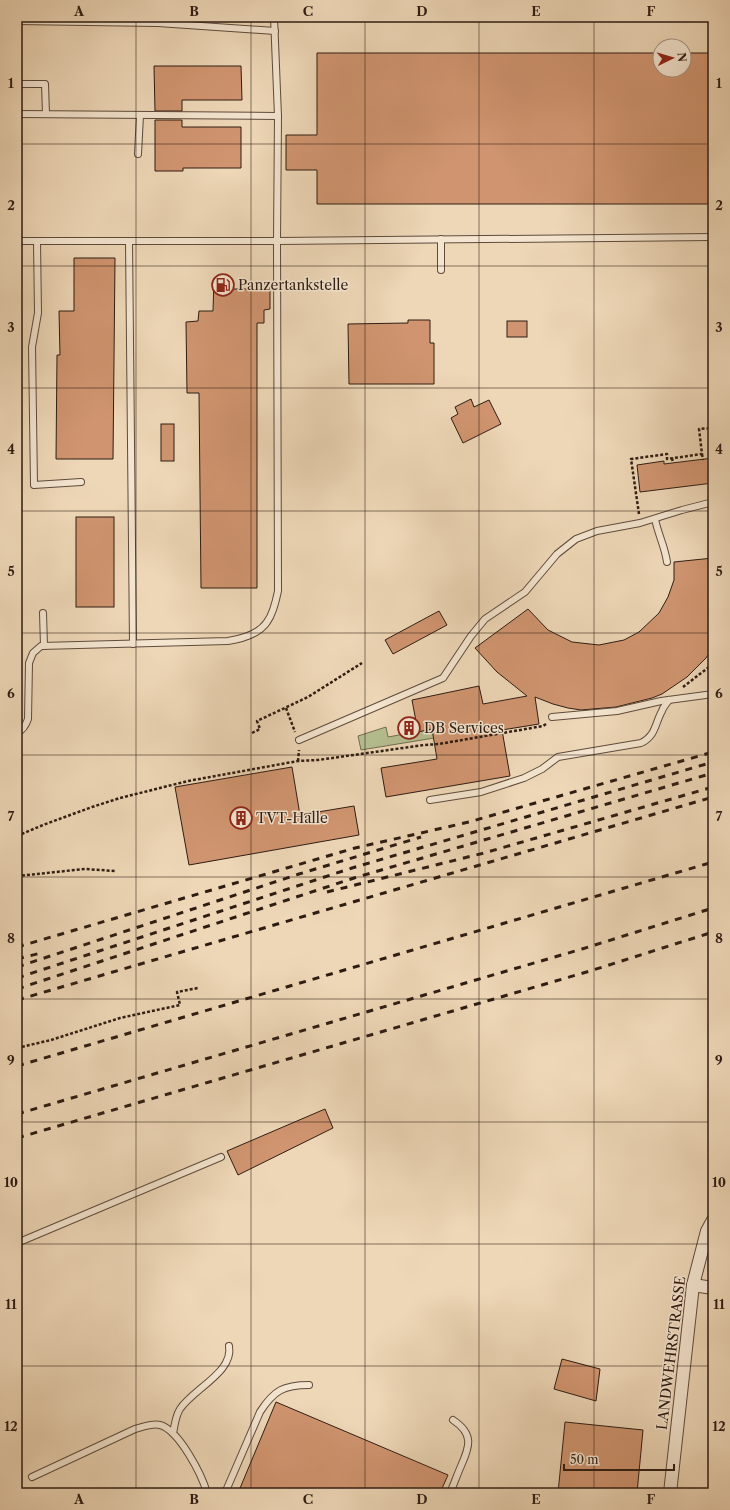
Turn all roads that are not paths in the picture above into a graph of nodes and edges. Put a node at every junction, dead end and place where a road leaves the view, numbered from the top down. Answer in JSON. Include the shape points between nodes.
{"nodes":[{"id":1,"x":274,"y":17,"type":"edge"},
{"id":2,"x":17,"y":21,"type":"edge"},
{"id":3,"x":275,"y":31,"type":"junction"},
{"id":4,"x":17,"y":84,"type":"edge"},
{"id":5,"x":17,"y":114,"type":"edge"},
{"id":6,"x":46,"y":114,"type":"junction"},
{"id":7,"x":140,"y":115,"type":"junction"},
{"id":8,"x":278,"y":116,"type":"junction"},
{"id":9,"x":138,"y":154,"type":"dead end"},
{"id":10,"x":713,"y":237,"type":"edge"},
{"id":11,"x":441,"y":240,"type":"junction"},
{"id":12,"x":17,"y":241,"type":"edge"},
{"id":13,"x":37,"y":241,"type":"junction"},
{"id":14,"x":129,"y":241,"type":"junction"},
{"id":15,"x":277,"y":241,"type":"junction"},
{"id":16,"x":442,"y":270,"type":"dead end"},
{"id":17,"x":81,"y":482,"type":"dead end"},
{"id":18,"x":713,"y":502,"type":"edge"},
{"id":19,"x":655,"y":519,"type":"junction"},
{"id":20,"x":667,"y":562,"type":"dead end"},
{"id":21,"x":43,"y":613,"type":"dead end"},
{"id":22,"x":133,"y":644,"type":"junction"},
{"id":23,"x":44,"y":646,"type":"junction"},
{"id":24,"x":713,"y":694,"type":"edge"},
{"id":25,"x":669,"y":700,"type":"junction"},
{"id":26,"x":552,"y":717,"type":"road end"},
{"id":27,"x":17,"y":733,"type":"edge"},
{"id":28,"x":299,"y":740,"type":"dead end"},
{"id":29,"x":430,"y":800,"type":"dead end"},
{"id":30,"x":221,"y":1157,"type":"dead end"},
{"id":31,"x":713,"y":1220,"type":"edge"},
{"id":32,"x":17,"y":1243,"type":"edge"},
{"id":33,"x":693,"y":1285,"type":"junction"},
{"id":34,"x":713,"y":1288,"type":"edge"},
{"id":35,"x":229,"y":1346,"type":"dead end"},
{"id":36,"x":309,"y":1385,"type":"dead end"},
{"id":37,"x":453,"y":1420,"type":"dead end"},
{"id":38,"x":173,"y":1433,"type":"junction"},
{"id":39,"x":32,"y":1477,"type":"dead end"},
{"id":40,"x":207,"y":1493,"type":"edge"},
{"id":41,"x":225,"y":1493,"type":"edge"},
{"id":42,"x":450,"y":1493,"type":"edge"},
{"id":43,"x":670,"y":1493,"type":"edge"}],
"edges":[{"from":1,"to":3,"type":"lane"},
{"from":2,"to":3,"type":"lane","via":[[158,23]]},
{"from":3,"to":8,"type":"lane"},
{"from":4,"to":6,"type":"lane","via":[[45,84]]},
{"from":5,"to":6,"type":"lane"},
{"from":6,"to":7,"type":"lane"},
{"from":7,"to":8,"type":"lane"},
{"from":7,"to":9,"type":"lane"},
{"from":8,"to":15,"type":"lane"},
{"from":10,"to":11,"type":"lane"},
{"from":11,"to":15,"type":"lane"},
{"from":11,"to":16,"type":"lane"},
{"from":12,"to":13,"type":"lane"},
{"from":13,"to":14,"type":"lane"},
{"from":13,"to":17,"type":"lane","via":[[38,313],[32,347],[34,485]]},
{"from":14,"to":15,"type":"lane"},
{"from":14,"to":22,"type":"lane"},
{"from":15,"to":22,"type":"lane","via":[[278,592],[274,606],[268,622],[254,633],[237,640]]},
{"from":18,"to":19,"type":"lane"},
{"from":19,"to":20,"type":"lane"},
{"from":19,"to":28,"type":"lane","via":[[597,531],[576,539],[557,554],[524,592],[485,619],[443,678]]},
{"from":21,"to":23,"type":"lane"},
{"from":22,"to":23,"type":"lane"},
{"from":23,"to":27,"type":"lane","via":[[36,649],[29,663],[28,719],[26,725]]},
{"from":24,"to":25,"type":"lane"},
{"from":25,"to":26,"type":"lane","via":[[617,711]]},
{"from":25,"to":29,"type":"lane","via":[[656,729],[641,743],[558,757],[542,770],[481,792]]},
{"from":30,"to":32,"type":"lane"},
{"from":31,"to":33,"type":"street","name":"LANDWEHRSTRASSE","via":[[707,1231]]},
{"from":33,"to":34,"type":"street"},
{"from":33,"to":43,"type":"street","name":"LANDWEHRSTRASSE"},
{"from":35,"to":38,"type":"lane","via":[[230,1354],[226,1364],[181,1407]]},
{"from":36,"to":41,"type":"lane","via":[[283,1388],[267,1401]]},
{"from":37,"to":42,"type":"lane","via":[[466,1431],[469,1446]]},
{"from":38,"to":39,"type":"lane","via":[[159,1425],[143,1426]]},
{"from":38,"to":40,"type":"lane","via":[[187,1450]]}]}
